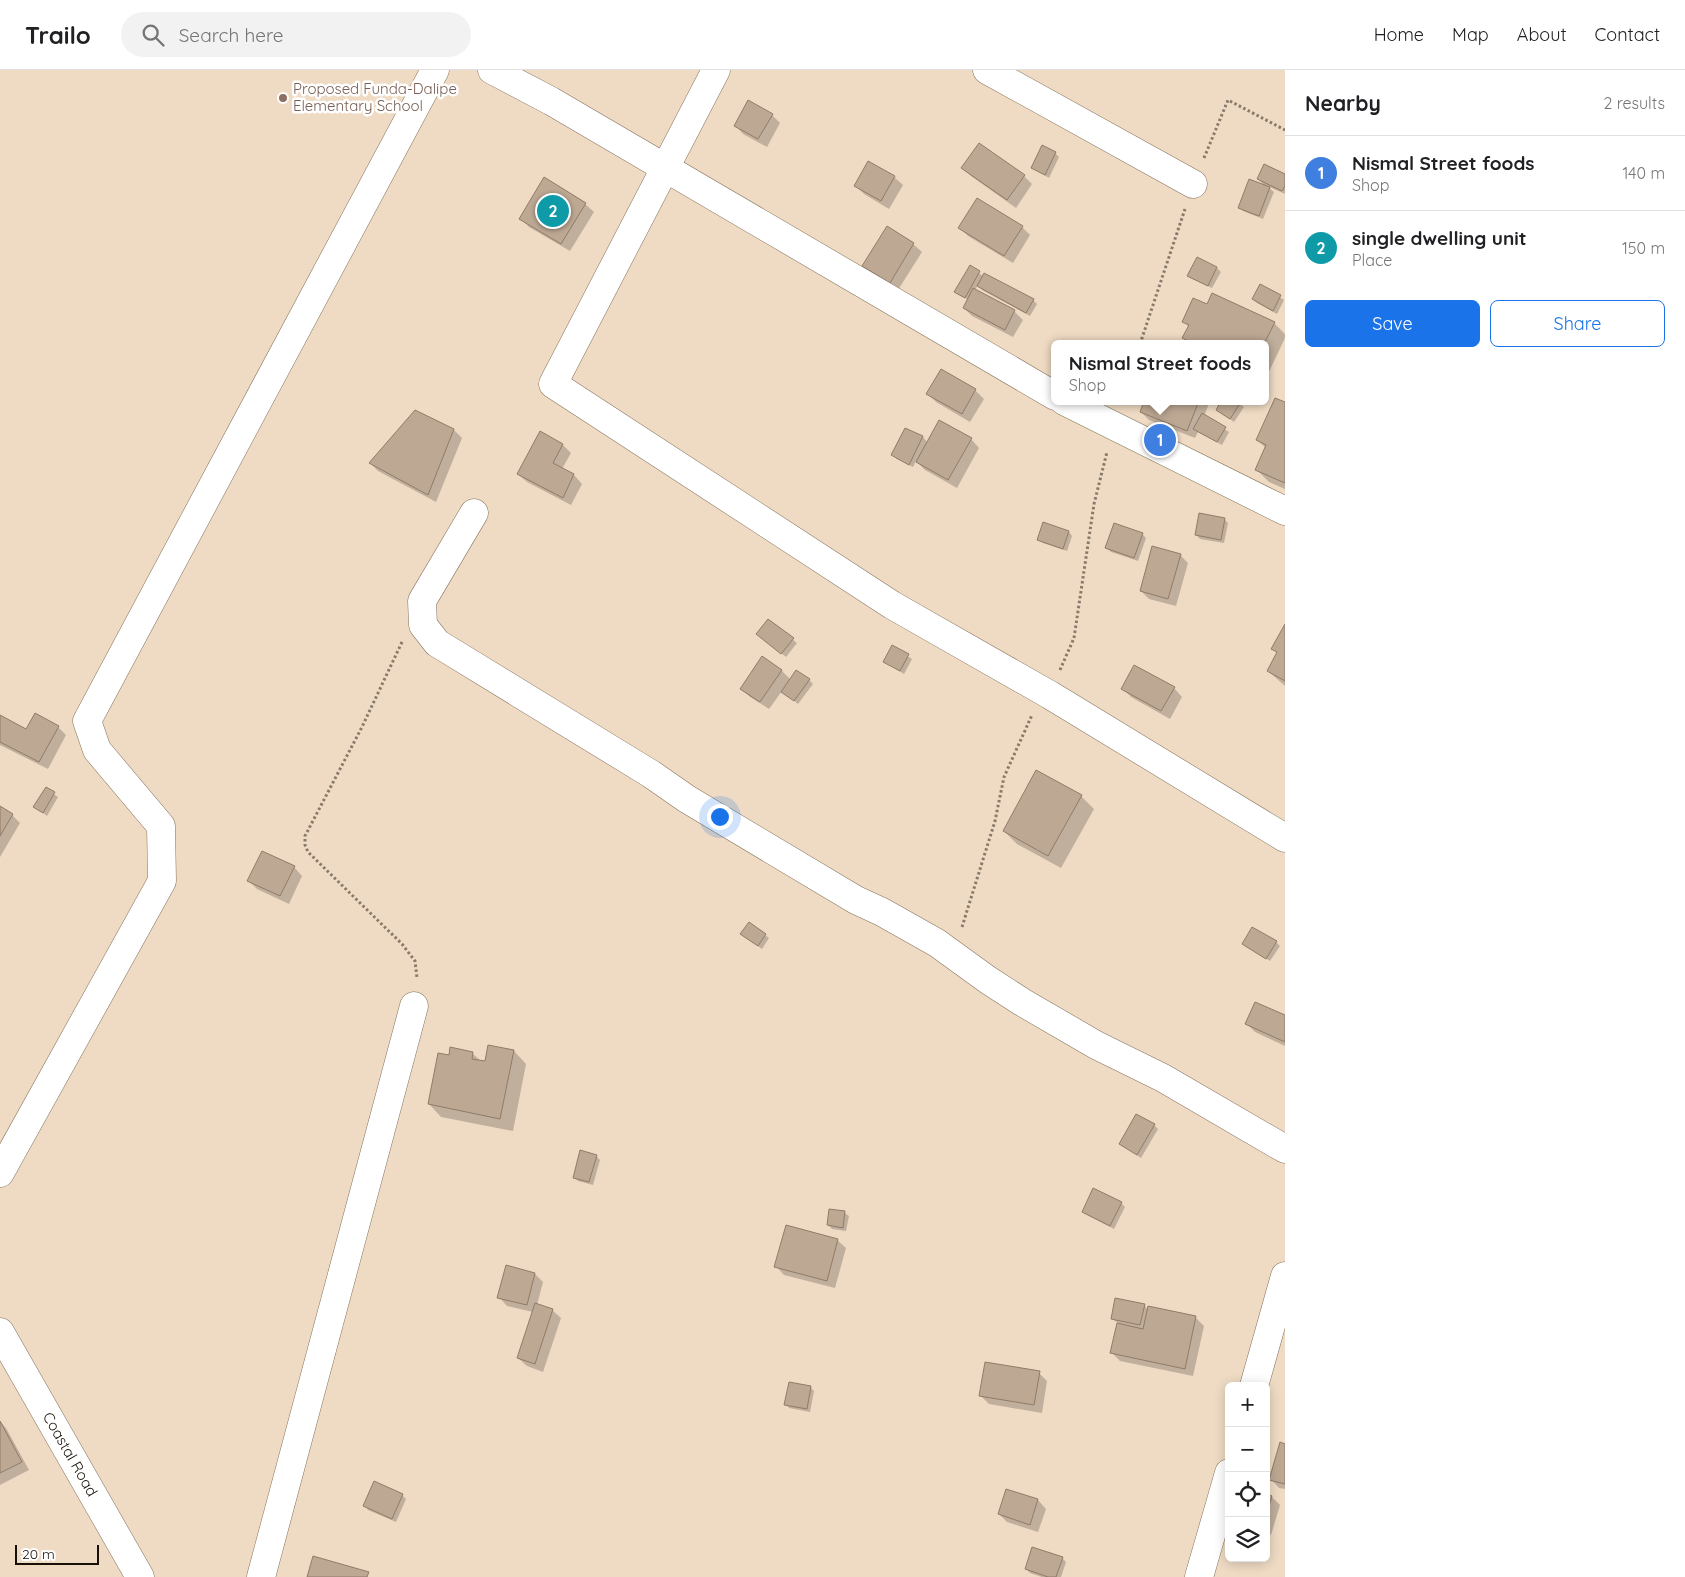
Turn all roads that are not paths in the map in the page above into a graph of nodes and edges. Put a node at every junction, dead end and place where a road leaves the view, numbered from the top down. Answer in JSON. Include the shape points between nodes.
{"nodes":[{"id":1,"x":435,"y":70,"type":"edge"},
{"id":2,"x":492,"y":70,"type":"edge"},
{"id":3,"x":716,"y":70,"type":"edge"},
{"id":4,"x":987,"y":70,"type":"edge"},
{"id":5,"x":664,"y":167,"type":"junction"},
{"id":6,"x":1193,"y":184,"type":"dead end"},
{"id":7,"x":1051,"y":394,"type":"edge"},
{"id":8,"x":1072,"y":405,"type":"edge"},
{"id":9,"x":1285,"y":511,"type":"edge"},
{"id":10,"x":474,"y":513,"type":"dead end"},
{"id":11,"x":1285,"y":838,"type":"edge"},
{"id":12,"x":414,"y":1006,"type":"road end"},
{"id":13,"x":1285,"y":1149,"type":"edge"},
{"id":14,"x":0,"y":1173,"type":"edge"},
{"id":15,"x":1285,"y":1276,"type":"edge"},
{"id":16,"x":0,"y":1332,"type":"edge"},
{"id":17,"x":1255,"y":1382,"type":"edge"},
{"id":18,"x":1225,"y":1488,"type":"edge"},
{"id":19,"x":140,"y":1577,"type":"edge"},
{"id":20,"x":261,"y":1577,"type":"edge"},
{"id":21,"x":1199,"y":1577,"type":"edge"}],
"edges":[{"from":1,"to":14,"type":"street","via":[[87,721],[97,750],[161,826],[162,881]]},
{"from":2,"to":5,"type":"street"},
{"from":3,"to":5,"type":"street"},
{"from":4,"to":6,"type":"street"},
{"from":5,"to":7,"type":"street"},
{"from":5,"to":11,"type":"street","via":[[553,384],[892,605],[1050,695]]},
{"from":8,"to":9,"type":"street"},
{"from":10,"to":13,"type":"street","via":[[422,601],[423,625],[437,643],[856,900],[937,943],[1022,1002]]},
{"from":12,"to":20,"type":"street"},
{"from":15,"to":17,"type":"street"},
{"from":16,"to":19,"type":"street","name":"Coastal Road"},
{"from":18,"to":21,"type":"street"}]}
